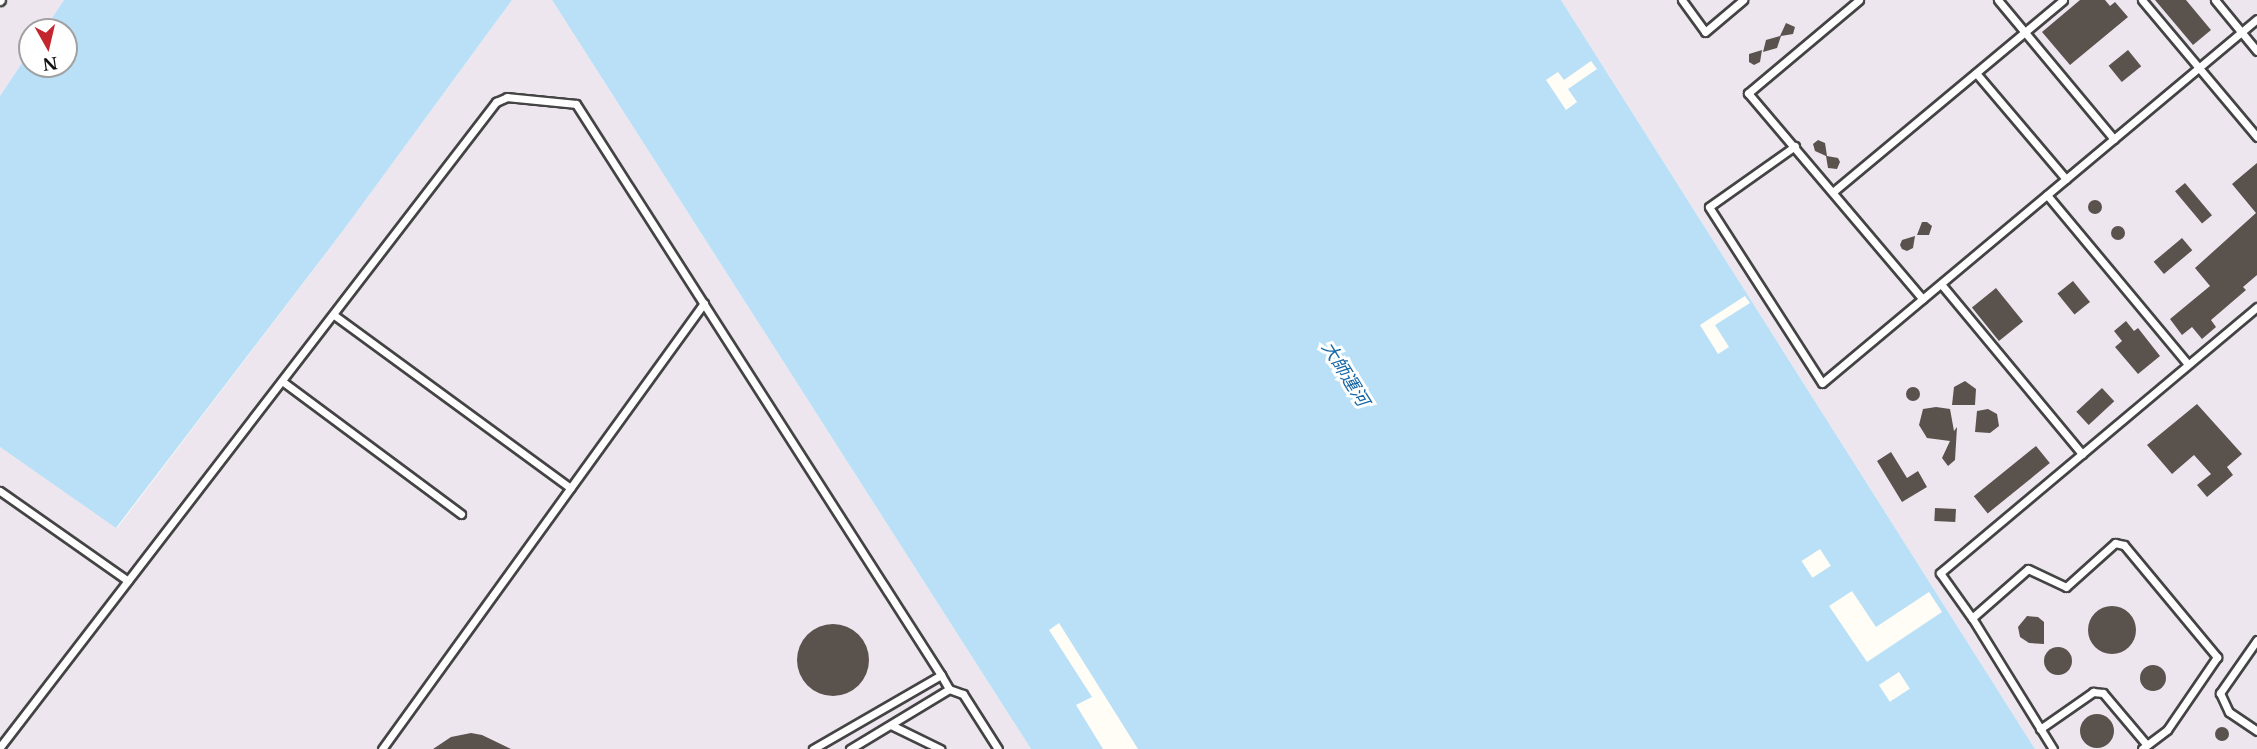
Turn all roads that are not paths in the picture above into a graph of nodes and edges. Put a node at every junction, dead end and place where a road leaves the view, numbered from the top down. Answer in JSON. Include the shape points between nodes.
{"nodes":[{"id":1,"x":1683,"y":0,"type":"edge"},
{"id":2,"x":1743,"y":0,"type":"edge"},
{"id":3,"x":1859,"y":0,"type":"edge"},
{"id":4,"x":1998,"y":0,"type":"edge"},
{"id":5,"x":2063,"y":0,"type":"edge"},
{"id":6,"x":2142,"y":0,"type":"edge"},
{"id":7,"x":2215,"y":0,"type":"edge"},
{"id":8,"x":2257,"y":20,"type":"edge"},
{"id":9,"x":2025,"y":32,"type":"junction"},
{"id":10,"x":2242,"y":32,"type":"junction"},
{"id":11,"x":2257,"y":51,"type":"edge"},
{"id":12,"x":2199,"y":68,"type":"junction"},
{"id":13,"x":1976,"y":72,"type":"junction"},
{"id":14,"x":2257,"y":137,"type":"edge"},
{"id":15,"x":2114,"y":139,"type":"junction"},
{"id":16,"x":1795,"y":146,"type":"junction"},
{"id":17,"x":2066,"y":179,"type":"junction"},
{"id":18,"x":1834,"y":191,"type":"junction"},
{"id":19,"x":2047,"y":195,"type":"junction"},
{"id":20,"x":1941,"y":284,"type":"junction"},
{"id":21,"x":1923,"y":299,"type":"junction"},
{"id":22,"x":704,"y":303,"type":"junction"},
{"id":23,"x":2257,"y":307,"type":"edge"},
{"id":24,"x":334,"y":315,"type":"junction"},
{"id":25,"x":2188,"y":364,"type":"junction"},
{"id":26,"x":282,"y":381,"type":"junction"},
{"id":27,"x":2082,"y":454,"type":"junction"},
{"id":28,"x":570,"y":488,"type":"junction"},
{"id":29,"x":0,"y":491,"type":"edge"},
{"id":30,"x":461,"y":514,"type":"dead end"},
{"id":31,"x":128,"y":581,"type":"junction"},
{"id":32,"x":1972,"y":618,"type":"junction"},
{"id":33,"x":2257,"y":640,"type":"edge"},
{"id":34,"x":941,"y":675,"type":"junction"},
{"id":35,"x":949,"y":689,"type":"junction"},
{"id":36,"x":891,"y":725,"type":"junction"},
{"id":37,"x":2040,"y":729,"type":"junction"},
{"id":38,"x":2257,"y":731,"type":"edge"},
{"id":39,"x":0,"y":747,"type":"edge"},
{"id":40,"x":2144,"y":747,"type":"edge"},
{"id":41,"x":382,"y":749,"type":"edge"},
{"id":42,"x":813,"y":749,"type":"edge"},
{"id":43,"x":850,"y":749,"type":"edge"},
{"id":44,"x":940,"y":749,"type":"edge"},
{"id":45,"x":998,"y":749,"type":"edge"},
{"id":46,"x":2053,"y":749,"type":"edge"}],
"edges":[{"from":1,"to":2,"type":"lane","via":[[1705,32]]},
{"from":3,"to":16,"type":"lane","via":[[1748,93]]},
{"from":4,"to":9,"type":"lane"},
{"from":5,"to":9,"type":"lane"},
{"from":6,"to":12,"type":"lane"},
{"from":7,"to":10,"type":"lane"},
{"from":8,"to":10,"type":"lane"},
{"from":9,"to":13,"type":"lane"},
{"from":9,"to":15,"type":"lane"},
{"from":10,"to":11,"type":"lane"},
{"from":10,"to":12,"type":"lane"},
{"from":12,"to":14,"type":"lane"},
{"from":12,"to":15,"type":"lane"},
{"from":13,"to":17,"type":"lane"},
{"from":13,"to":18,"type":"lane"},
{"from":15,"to":17,"type":"lane"},
{"from":16,"to":18,"type":"lane"},
{"from":16,"to":21,"type":"lane","via":[[1709,207],[1822,383]]},
{"from":17,"to":19,"type":"lane"},
{"from":18,"to":21,"type":"lane"},
{"from":19,"to":20,"type":"lane"},
{"from":19,"to":25,"type":"lane"},
{"from":20,"to":21,"type":"lane"},
{"from":20,"to":27,"type":"lane"},
{"from":22,"to":24,"type":"lane","via":[[576,104],[507,97],[496,102]]},
{"from":22,"to":28,"type":"lane"},
{"from":22,"to":34,"type":"lane"},
{"from":23,"to":25,"type":"lane"},
{"from":24,"to":26,"type":"lane"},
{"from":24,"to":28,"type":"lane"},
{"from":25,"to":27,"type":"lane"},
{"from":26,"to":30,"type":"lane"},
{"from":26,"to":31,"type":"lane"},
{"from":27,"to":32,"type":"lane","via":[[1940,573]]},
{"from":28,"to":41,"type":"lane"},
{"from":29,"to":31,"type":"lane"},
{"from":31,"to":39,"type":"lane"},
{"from":32,"to":37,"type":"lane"},
{"from":32,"to":40,"type":"lane","via":[[2028,569],[2066,587],[2115,543],[2124,545],[2217,657],[2167,730]]},
{"from":33,"to":38,"type":"lane","via":[[2220,693],[2229,712]]},
{"from":34,"to":35,"type":"lane"},
{"from":34,"to":42,"type":"lane"},
{"from":35,"to":36,"type":"lane"},
{"from":35,"to":45,"type":"lane","via":[[963,694]]},
{"from":36,"to":43,"type":"lane"},
{"from":36,"to":44,"type":"lane"},
{"from":37,"to":40,"type":"lane","via":[[2093,692],[2103,693]]},
{"from":37,"to":46,"type":"lane"}]}
